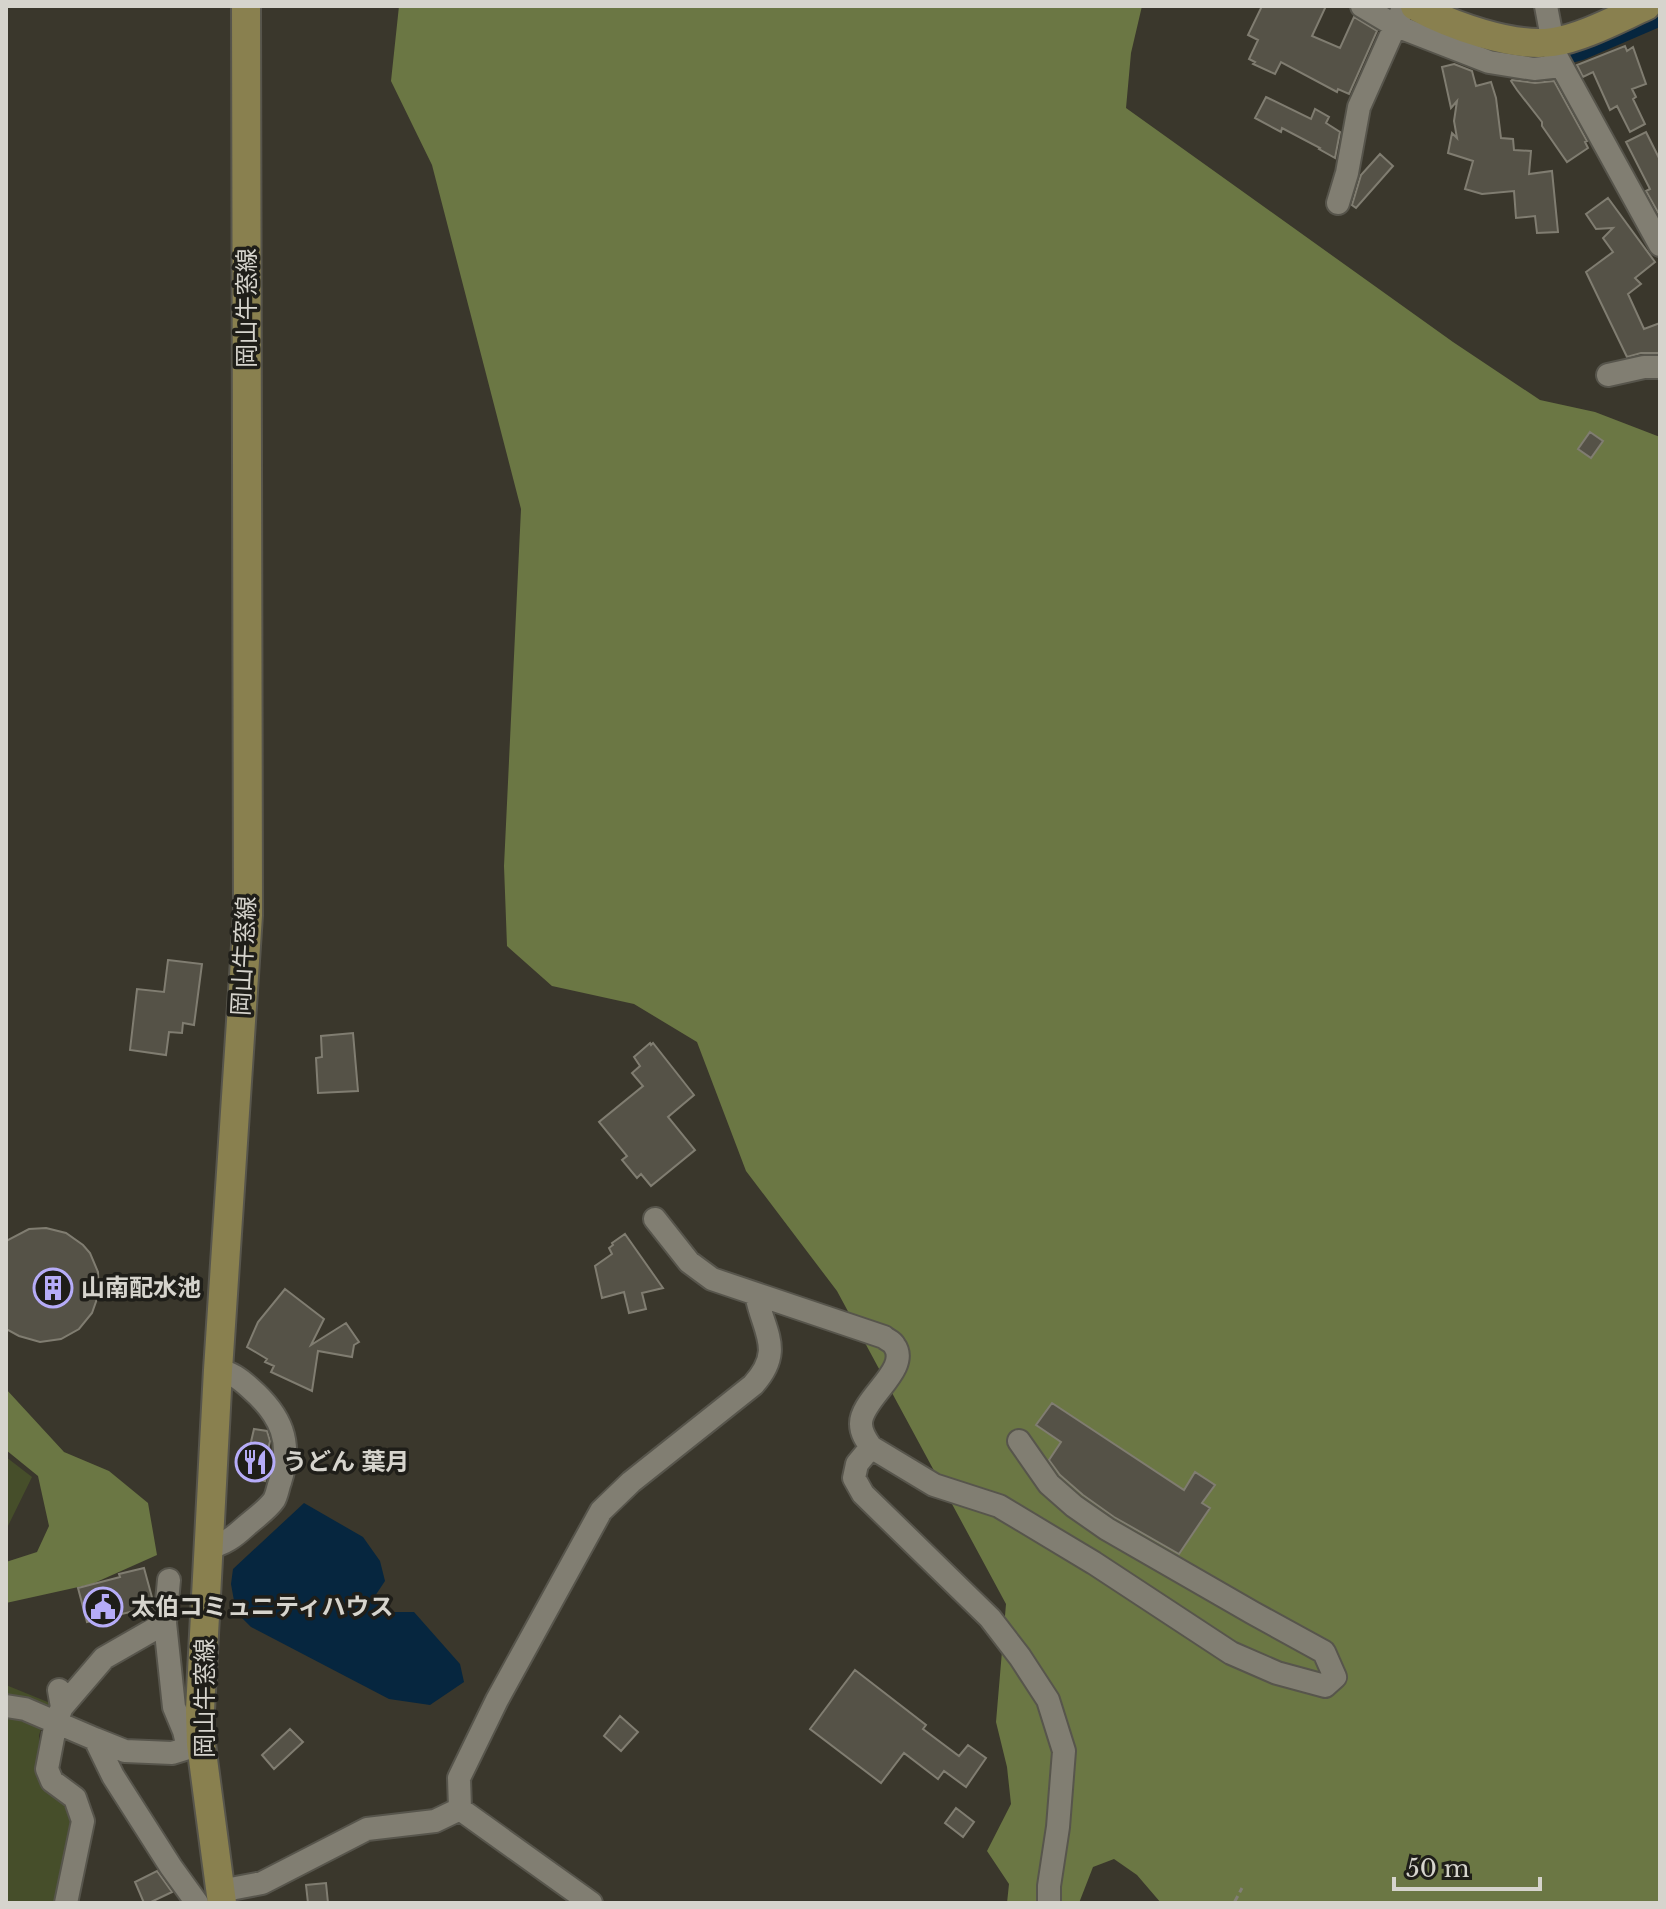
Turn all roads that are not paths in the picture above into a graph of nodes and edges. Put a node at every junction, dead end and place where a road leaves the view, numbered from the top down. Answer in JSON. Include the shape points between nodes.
{"nodes":[{"id":1,"x":246,"y":6,"type":"edge"},
{"id":2,"x":1362,"y":6,"type":"edge"},
{"id":3,"x":1546,"y":6,"type":"edge"},
{"id":4,"x":1646,"y":6,"type":"edge"},
{"id":5,"x":1402,"y":13,"type":"edge"},
{"id":6,"x":1556,"y":54,"type":"junction"},
{"id":7,"x":1338,"y":203,"type":"dead end"},
{"id":8,"x":1660,"y":245,"type":"edge"},
{"id":9,"x":1660,"y":367,"type":"edge"},
{"id":10,"x":1608,"y":375,"type":"dead end"},
{"id":11,"x":655,"y":1219,"type":"dead end"},
{"id":12,"x":756,"y":1294,"type":"junction"},
{"id":13,"x":218,"y":1370,"type":"junction"},
{"id":14,"x":1019,"y":1441,"type":"dead end"},
{"id":15,"x":871,"y":1447,"type":"junction"},
{"id":16,"x":209,"y":1547,"type":"junction"},
{"id":17,"x":169,"y":1580,"type":"dead end"},
{"id":18,"x":165,"y":1623,"type":"junction"},
{"id":19,"x":6,"y":1706,"type":"edge"},
{"id":20,"x":59,"y":1706,"type":"junction"},
{"id":21,"x":95,"y":1739,"type":"junction"},
{"id":22,"x":194,"y":1746,"type":"junction"},
{"id":23,"x":460,"y":1809,"type":"junction"},
{"id":24,"x":213,"y":1899,"type":"edge"},
{"id":25,"x":66,"y":1903,"type":"edge"},
{"id":26,"x":591,"y":1903,"type":"edge"},
{"id":27,"x":1049,"y":1903,"type":"edge"}],
"edges":[{"from":1,"to":13,"type":"main road","name":"岡山牛窓線","via":[[248,915]]},
{"from":2,"to":5,"type":"street"},
{"from":3,"to":6,"type":"street"},
{"from":4,"to":6,"type":"main road"},
{"from":5,"to":6,"type":"main road","via":[[1432,15]]},
{"from":5,"to":7,"type":"street","via":[[1359,107]]},
{"from":6,"to":8,"type":"street"},
{"from":9,"to":10,"type":"street"},
{"from":11,"to":12,"type":"street","via":[[689,1262],[712,1279]]},
{"from":12,"to":15,"type":"street","via":[[884,1337],[894,1345],[896,1367],[863,1412],[864,1437]]},
{"from":12,"to":23,"type":"street","via":[[769,1338],[765,1372],[601,1511],[459,1778]]},
{"from":13,"to":16,"type":"main road","name":"岡山牛窓線"},
{"from":13,"to":16,"type":"street","via":[[234,1374],[264,1400],[287,1453],[274,1500],[233,1538]]},
{"from":14,"to":15,"type":"street","via":[[1049,1484],[1074,1506],[1324,1652],[1335,1677],[1325,1686],[1231,1653],[999,1506],[934,1485]]},
{"from":15,"to":27,"type":"street","via":[[857,1464],[854,1478],[863,1494],[990,1618],[1048,1700],[1064,1751]]},
{"from":16,"to":22,"type":"main road","name":"岡山牛窓線"},
{"from":17,"to":18,"type":"street"},
{"from":18,"to":20,"type":"street","via":[[104,1658]]},
{"from":18,"to":22,"type":"street","via":[[174,1707]]},
{"from":19,"to":20,"type":"street"},
{"from":20,"to":21,"type":"street"},
{"from":20,"to":25,"type":"street","via":[[47,1769],[52,1781],[75,1798],[83,1821]]},
{"from":21,"to":22,"type":"street","via":[[125,1751],[172,1753]]},
{"from":21,"to":24,"type":"street","via":[[171,1867]]},
{"from":22,"to":24,"type":"main road","name":"岡山牛窓線"},
{"from":23,"to":24,"type":"street","via":[[435,1821],[367,1829],[262,1883]]},
{"from":23,"to":26,"type":"street"}]}
